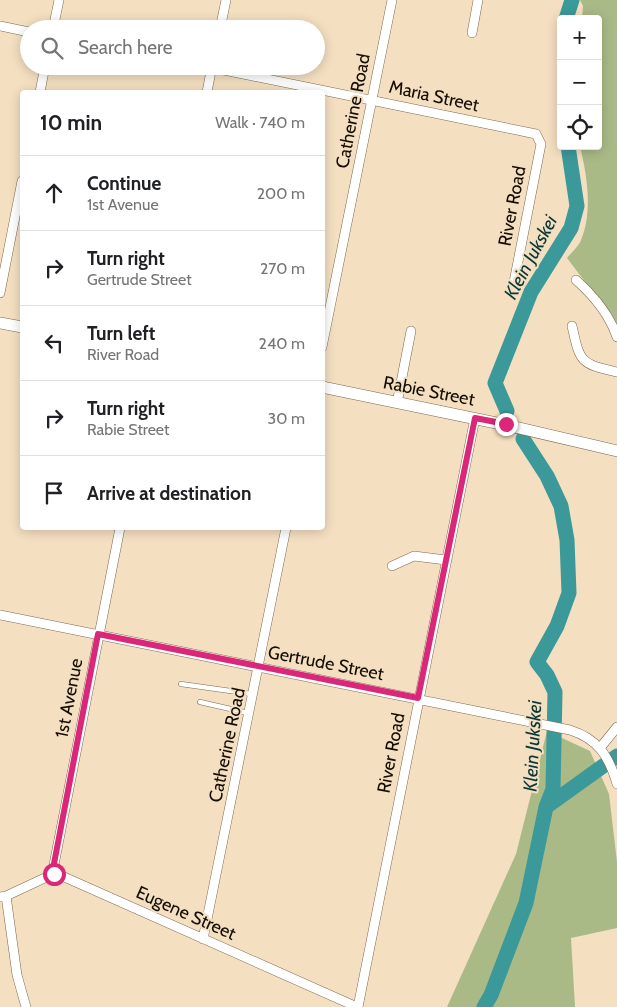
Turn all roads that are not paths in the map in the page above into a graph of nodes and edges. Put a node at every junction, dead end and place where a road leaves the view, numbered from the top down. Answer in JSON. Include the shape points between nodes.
{"nodes":[{"id":1,"x":59,"y":0,"type":"edge"},
{"id":2,"x":226,"y":0,"type":"edge"},
{"id":3,"x":392,"y":0,"type":"edge"},
{"id":4,"x":478,"y":0,"type":"edge"},
{"id":5,"x":55,"y":20,"type":"edge"},
{"id":6,"x":222,"y":20,"type":"edge"},
{"id":7,"x":0,"y":26,"type":"edge"},
{"id":8,"x":20,"y":30,"type":"edge"},
{"id":9,"x":472,"y":33,"type":"dead end"},
{"id":10,"x":43,"y":75,"type":"edge"},
{"id":11,"x":208,"y":75,"type":"edge"},
{"id":12,"x":249,"y":75,"type":"edge"},
{"id":13,"x":40,"y":90,"type":"edge"},
{"id":14,"x":207,"y":90,"type":"edge"},
{"id":15,"x":323,"y":90,"type":"edge"},
{"id":16,"x":325,"y":90,"type":"edge"},
{"id":17,"x":372,"y":100,"type":"junction"},
{"id":18,"x":538,"y":136,"type":"joint"},
{"id":19,"x":20,"y":191,"type":"edge"},
{"id":20,"x":576,"y":280,"type":"dead end"},
{"id":21,"x":514,"y":282,"type":"dead end"},
{"id":22,"x":0,"y":291,"type":"edge"},
{"id":23,"x":0,"y":323,"type":"edge"},
{"id":24,"x":572,"y":326,"type":"dead end"},
{"id":25,"x":20,"y":327,"type":"edge"},
{"id":26,"x":412,"y":331,"type":"dead end"},
{"id":27,"x":325,"y":332,"type":"edge"},
{"id":28,"x":617,"y":337,"type":"edge"},
{"id":29,"x":617,"y":372,"type":"edge"},
{"id":30,"x":325,"y":388,"type":"edge"},
{"id":31,"x":397,"y":403,"type":"junction"},
{"id":32,"x":475,"y":418,"type":"junction"},
{"id":33,"x":617,"y":451,"type":"edge"},
{"id":34,"x":120,"y":530,"type":"edge"},
{"id":35,"x":286,"y":530,"type":"edge"},
{"id":36,"x":446,"y":560,"type":"junction"},
{"id":37,"x":392,"y":566,"type":"dead end"},
{"id":38,"x":0,"y":615,"type":"edge"},
{"id":39,"x":98,"y":634,"type":"junction"},
{"id":40,"x":259,"y":667,"type":"junction"},
{"id":41,"x":181,"y":684,"type":"dead end"},
{"id":42,"x":254,"y":694,"type":"junction"},
{"id":43,"x":418,"y":698,"type":"junction"},
{"id":44,"x":200,"y":702,"type":"dead end"},
{"id":45,"x":250,"y":713,"type":"junction"},
{"id":46,"x":617,"y":727,"type":"edge"},
{"id":47,"x":602,"y":751,"type":"junction"},
{"id":48,"x":617,"y":784,"type":"edge"},
{"id":49,"x":52,"y":874,"type":"junction"},
{"id":50,"x":3,"y":897,"type":"edge"},
{"id":51,"x":203,"y":939,"type":"junction"},
{"id":52,"x":26,"y":1007,"type":"edge"},
{"id":53,"x":357,"y":1007,"type":"edge"}],
"edges":[{"from":1,"to":5,"type":"street"},
{"from":2,"to":6,"type":"street"},
{"from":3,"to":17,"type":"street","name":"Catherine Road"},
{"from":4,"to":9,"type":"street"},
{"from":7,"to":8,"type":"street"},
{"from":10,"to":13,"type":"street"},
{"from":11,"to":14,"type":"street"},
{"from":12,"to":15,"type":"street","name":"Maria Street"},
{"from":16,"to":17,"type":"street","name":"Maria Street"},
{"from":17,"to":18,"type":"street","name":"Maria Street"},
{"from":17,"to":27,"type":"street","name":"Catherine Road"},
{"from":18,"to":21,"type":"street","name":"River Road","via":[[541,144]]},
{"from":19,"to":22,"type":"street"},
{"from":20,"to":28,"type":"street","via":[[599,304]]},
{"from":23,"to":25,"type":"street"},
{"from":24,"to":29,"type":"street","via":[[580,356],[586,363]]},
{"from":26,"to":31,"type":"street"},
{"from":30,"to":31,"type":"street","name":"Rabie Street"},
{"from":31,"to":32,"type":"street","name":"Rabie Street"},
{"from":32,"to":33,"type":"street","name":"Rabie Street"},
{"from":32,"to":36,"type":"street","name":"River Road"},
{"from":34,"to":39,"type":"street","name":"1st Avenue"},
{"from":35,"to":40,"type":"street","name":"Catherine Road"},
{"from":36,"to":37,"type":"street","via":[[414,556]]},
{"from":36,"to":43,"type":"street","name":"River Road"},
{"from":38,"to":39,"type":"street","name":"Gertrude Street"},
{"from":39,"to":40,"type":"street","name":"Gertrude Street"},
{"from":39,"to":49,"type":"street","name":"1st Avenue"},
{"from":40,"to":42,"type":"street","name":"Catherine Road"},
{"from":40,"to":43,"type":"street","name":"Gertrude Street"},
{"from":41,"to":42,"type":"lane"},
{"from":42,"to":45,"type":"street","name":"Catherine Road"},
{"from":43,"to":47,"type":"street","name":"Gertrude Street","via":[[566,729],[591,738]]},
{"from":43,"to":53,"type":"street","name":"River Road"},
{"from":44,"to":45,"type":"lane"},
{"from":45,"to":51,"type":"street","name":"Catherine Road"},
{"from":46,"to":47,"type":"street"},
{"from":47,"to":48,"type":"street","name":"Gertrude Street"},
{"from":49,"to":50,"type":"street"},
{"from":49,"to":51,"type":"street","name":"Eugene Street"},
{"from":50,"to":52,"type":"street","via":[[16,975]]},
{"from":51,"to":53,"type":"street","name":"Eugene Street"}]}
